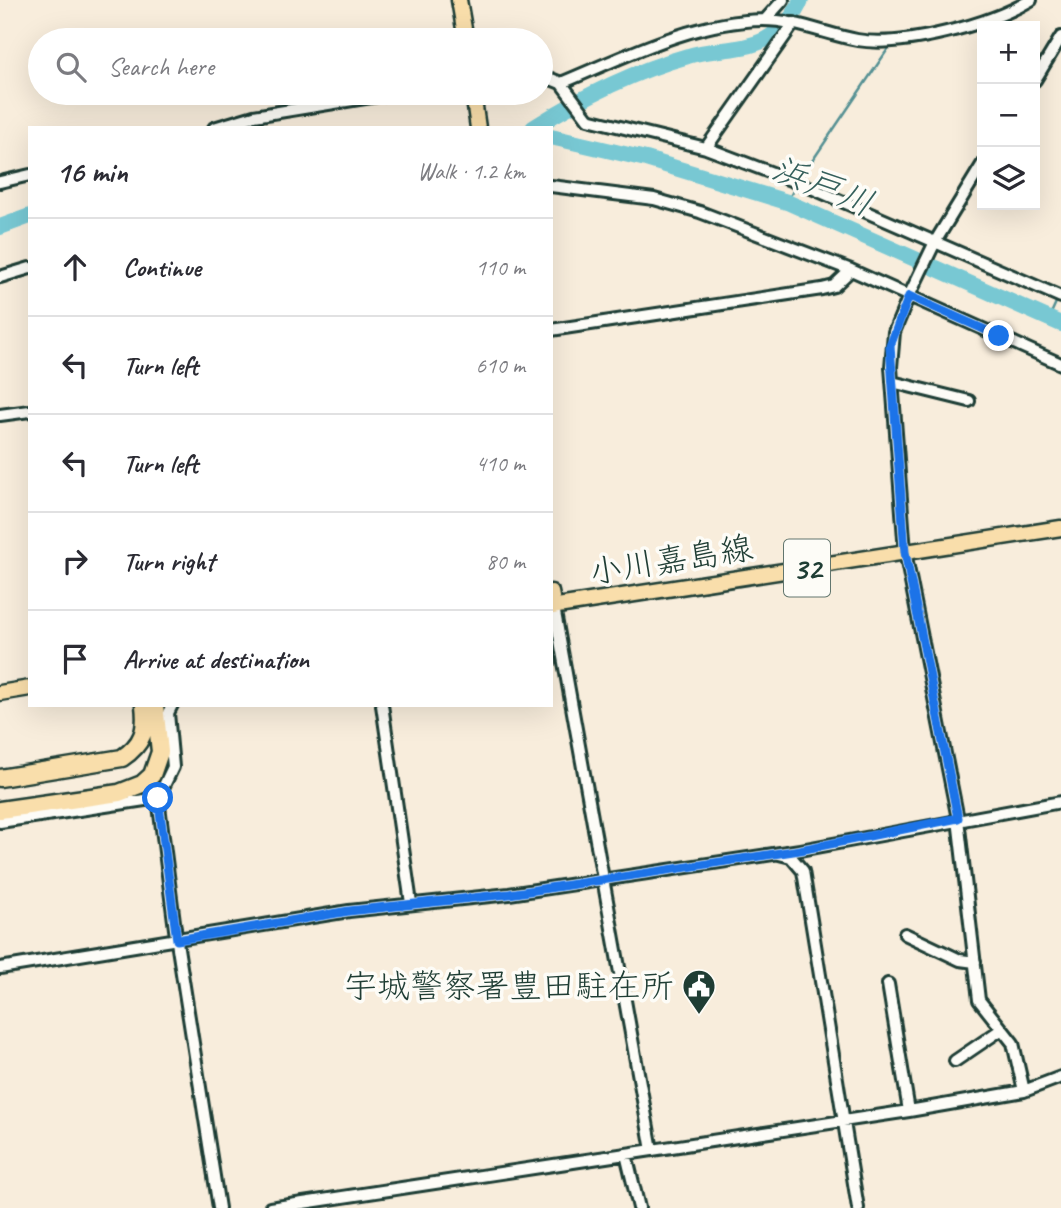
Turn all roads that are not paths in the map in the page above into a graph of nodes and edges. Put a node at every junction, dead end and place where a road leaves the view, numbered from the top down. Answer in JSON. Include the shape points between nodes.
{"nodes":[{"id":1,"x":459,"y":0,"type":"edge"},
{"id":2,"x":783,"y":0,"type":"edge"},
{"id":3,"x":1031,"y":0,"type":"edge"},
{"id":4,"x":765,"y":20,"type":"junction"},
{"id":5,"x":794,"y":23,"type":"junction"},
{"id":6,"x":464,"y":28,"type":"edge"},
{"id":7,"x":1061,"y":37,"type":"edge"},
{"id":8,"x":1040,"y":72,"type":"edge"},
{"id":9,"x":553,"y":81,"type":"edge"},
{"id":10,"x":563,"y":86,"type":"junction"},
{"id":11,"x":322,"y":105,"type":"edge"},
{"id":12,"x":475,"y":105,"type":"edge"},
{"id":13,"x":221,"y":126,"type":"edge"},
{"id":14,"x":478,"y":126,"type":"edge"},
{"id":15,"x":706,"y":148,"type":"junction"},
{"id":16,"x":977,"y":173,"type":"edge"},
{"id":17,"x":28,"y":176,"type":"edge"},
{"id":18,"x":0,"y":183,"type":"edge"},
{"id":19,"x":553,"y":186,"type":"edge"},
{"id":20,"x":935,"y":242,"type":"junction"},
{"id":21,"x":28,"y":269,"type":"edge"},
{"id":22,"x":851,"y":270,"type":"junction"},
{"id":23,"x":0,"y":277,"type":"edge"},
{"id":24,"x":909,"y":296,"type":"junction"},
{"id":25,"x":1061,"y":297,"type":"edge"},
{"id":26,"x":553,"y":330,"type":"edge"},
{"id":27,"x":1061,"y":364,"type":"edge"},
{"id":28,"x":892,"y":382,"type":"junction"},
{"id":29,"x":969,"y":401,"type":"dead end"},
{"id":30,"x":28,"y":411,"type":"edge"},
{"id":31,"x":0,"y":415,"type":"edge"},
{"id":32,"x":1061,"y":528,"type":"edge"},
{"id":33,"x":905,"y":552,"type":"junction"},
{"id":34,"x":553,"y":607,"type":"edge"},
{"id":35,"x":553,"y":612,"type":"edge"},
{"id":36,"x":28,"y":688,"type":"edge"},
{"id":37,"x":0,"y":693,"type":"edge"},
{"id":38,"x":144,"y":707,"type":"edge"},
{"id":39,"x":155,"y":707,"type":"edge"},
{"id":40,"x":171,"y":707,"type":"edge"},
{"id":41,"x":382,"y":707,"type":"edge"},
{"id":42,"x":0,"y":778,"type":"edge"},
{"id":43,"x":158,"y":798,"type":"junction"},
{"id":44,"x":1061,"y":802,"type":"edge"},
{"id":45,"x":0,"y":810,"type":"edge"},
{"id":46,"x":958,"y":818,"type":"junction"},
{"id":47,"x":0,"y":821,"type":"edge"},
{"id":48,"x":775,"y":853,"type":"junction"},
{"id":49,"x":602,"y":879,"type":"junction"},
{"id":50,"x":411,"y":903,"type":"junction"},
{"id":51,"x":905,"y":934,"type":"dead end"},
{"id":52,"x":177,"y":940,"type":"junction"},
{"id":53,"x":975,"y":962,"type":"junction"},
{"id":54,"x":0,"y":968,"type":"edge"},
{"id":55,"x":888,"y":984,"type":"dead end"},
{"id":56,"x":1002,"y":1029,"type":"junction"},
{"id":57,"x":954,"y":1061,"type":"dead end"},
{"id":58,"x":1061,"y":1077,"type":"edge"},
{"id":59,"x":1024,"y":1091,"type":"junction"},
{"id":60,"x":909,"y":1111,"type":"junction"},
{"id":61,"x":844,"y":1121,"type":"junction"},
{"id":62,"x":652,"y":1150,"type":"junction"},
{"id":63,"x":626,"y":1154,"type":"junction"},
{"id":64,"x":345,"y":1196,"type":"junction"},
{"id":65,"x":290,"y":1206,"type":"edge"},
{"id":66,"x":219,"y":1208,"type":"edge"},
{"id":67,"x":270,"y":1208,"type":"edge"},
{"id":68,"x":342,"y":1208,"type":"edge"},
{"id":69,"x":639,"y":1208,"type":"edge"},
{"id":70,"x":858,"y":1208,"type":"edge"}],
"edges":[{"from":1,"to":6,"type":"main road"},
{"from":2,"to":4,"type":"street"},
{"from":3,"to":5,"type":"street","via":[[943,33],[897,41],[860,40]]},
{"from":4,"to":5,"type":"street"},
{"from":4,"to":10,"type":"street","via":[[701,29]]},
{"from":5,"to":15,"type":"street"},
{"from":7,"to":8,"type":"street"},
{"from":9,"to":10,"type":"street"},
{"from":10,"to":15,"type":"street","via":[[589,119]]},
{"from":11,"to":13,"type":"street"},
{"from":12,"to":14,"type":"main road"},
{"from":15,"to":20,"type":"street"},
{"from":16,"to":20,"type":"street"},
{"from":17,"to":18,"type":"street"},
{"from":19,"to":22,"type":"street","via":[[654,199]]},
{"from":20,"to":24,"type":"street"},
{"from":20,"to":25,"type":"street"},
{"from":21,"to":23,"type":"street"},
{"from":22,"to":24,"type":"street"},
{"from":22,"to":26,"type":"street","via":[[834,286],[822,289]]},
{"from":24,"to":27,"type":"street"},
{"from":24,"to":28,"type":"street","via":[[890,346]]},
{"from":28,"to":29,"type":"street"},
{"from":28,"to":33,"type":"street"},
{"from":30,"to":31,"type":"street"},
{"from":32,"to":33,"type":"main road","name":"小川嘉島線","number":"32"},
{"from":33,"to":34,"type":"main road","name":"小川嘉島線","number":"32"},
{"from":33,"to":46,"type":"street"},
{"from":35,"to":49,"type":"street"},
{"from":36,"to":37,"type":"main road"},
{"from":38,"to":42,"type":"highway","via":[[145,732],[133,751],[122,758]]},
{"from":39,"to":45,"type":"highway","via":[[160,752],[152,775],[142,784],[119,793]]},
{"from":40,"to":43,"type":"street","via":[[173,767]]},
{"from":41,"to":50,"type":"street"},
{"from":43,"to":47,"type":"street"},
{"from":43,"to":52,"type":"street"},
{"from":44,"to":46,"type":"street"},
{"from":46,"to":48,"type":"street"},
{"from":46,"to":53,"type":"street"},
{"from":48,"to":49,"type":"street"},
{"from":48,"to":61,"type":"street","via":[[791,857],[803,871]]},
{"from":49,"to":50,"type":"street"},
{"from":49,"to":62,"type":"street"},
{"from":50,"to":52,"type":"street"},
{"from":51,"to":53,"type":"street","via":[[960,960]]},
{"from":52,"to":54,"type":"street"},
{"from":52,"to":66,"type":"street"},
{"from":53,"to":56,"type":"street","via":[[979,1000]]},
{"from":55,"to":60,"type":"street"},
{"from":56,"to":57,"type":"street"},
{"from":56,"to":59,"type":"street","via":[[1013,1043]]},
{"from":58,"to":59,"type":"street"},
{"from":59,"to":60,"type":"street"},
{"from":60,"to":61,"type":"street"},
{"from":61,"to":62,"type":"street"},
{"from":61,"to":70,"type":"street"},
{"from":62,"to":63,"type":"street"},
{"from":63,"to":64,"type":"street"},
{"from":63,"to":69,"type":"street"},
{"from":64,"to":65,"type":"street"},
{"from":64,"to":68,"type":"street"},
{"from":65,"to":67,"type":"street"}]}
